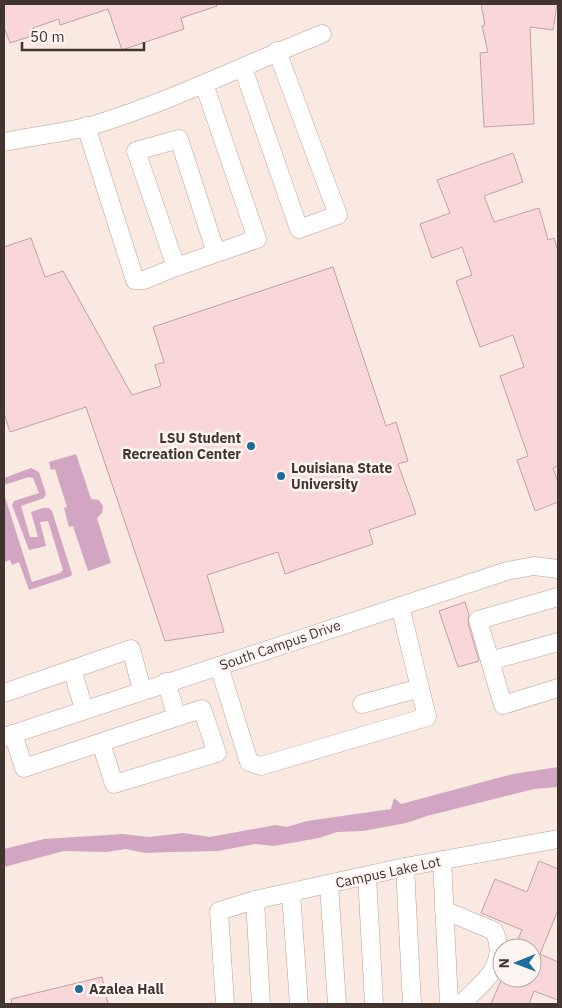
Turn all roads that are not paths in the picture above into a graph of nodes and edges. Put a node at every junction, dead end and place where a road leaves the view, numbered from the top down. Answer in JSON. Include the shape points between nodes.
{"nodes":[{"id":1,"x":322,"y":34,"type":"dead end"},
{"id":2,"x":277,"y":51,"type":"junction"},
{"id":3,"x":243,"y":68,"type":"junction"},
{"id":4,"x":204,"y":84,"type":"junction"},
{"id":5,"x":86,"y":126,"type":"junction"},
{"id":6,"x":4,"y":142,"type":"edge"},
{"id":7,"x":216,"y":253,"type":"junction"},
{"id":8,"x":176,"y":267,"type":"junction"},
{"id":9,"x":558,"y":569,"type":"edge"},
{"id":10,"x":558,"y":597,"type":"edge"},
{"id":11,"x":400,"y":606,"type":"junction"},
{"id":12,"x":558,"y":642,"type":"edge"},
{"id":13,"x":490,"y":662,"type":"junction"},
{"id":14,"x":219,"y":666,"type":"junction"},
{"id":15,"x":72,"y":668,"type":"junction"},
{"id":16,"x":166,"y":682,"type":"junction"},
{"id":17,"x":420,"y":688,"type":"junction"},
{"id":18,"x":558,"y":688,"type":"edge"},
{"id":19,"x":142,"y":690,"type":"junction"},
{"id":20,"x":4,"y":693,"type":"edge"},
{"id":21,"x":362,"y":704,"type":"dead end"},
{"id":22,"x":84,"y":710,"type":"junction"},
{"id":23,"x":177,"y":717,"type":"junction"},
{"id":24,"x":8,"y":735,"type":"edge"},
{"id":25,"x":101,"y":744,"type":"junction"},
{"id":26,"x":558,"y":839,"type":"edge"},
{"id":27,"x":442,"y":860,"type":"junction"},
{"id":28,"x":405,"y":867,"type":"junction"},
{"id":29,"x":367,"y":876,"type":"junction"},
{"id":30,"x":329,"y":885,"type":"junction"},
{"id":31,"x":291,"y":893,"type":"junction"},
{"id":32,"x":254,"y":900,"type":"junction"},
{"id":33,"x":444,"y":910,"type":"junction"},
{"id":34,"x":225,"y":1004,"type":"edge"},
{"id":35,"x":261,"y":1004,"type":"edge"},
{"id":36,"x":299,"y":1004,"type":"edge"},
{"id":37,"x":337,"y":1004,"type":"edge"},
{"id":38,"x":374,"y":1004,"type":"edge"},
{"id":39,"x":412,"y":1004,"type":"edge"},
{"id":40,"x":449,"y":1004,"type":"edge"},
{"id":41,"x":461,"y":1004,"type":"edge"}],
"edges":[{"from":1,"to":2,"type":"street"},
{"from":2,"to":3,"type":"street"},
{"from":2,"to":3,"type":"street","via":[[338,215],[299,228]]},
{"from":3,"to":4,"type":"street"},
{"from":4,"to":5,"type":"street"},
{"from":4,"to":7,"type":"street","via":[[258,239]]},
{"from":5,"to":6,"type":"street"},
{"from":5,"to":8,"type":"street","via":[[135,280],[144,280]]},
{"from":7,"to":8,"type":"street"},
{"from":7,"to":8,"type":"street","via":[[179,139],[136,151]]},
{"from":9,"to":11,"type":"street","name":"South Campus Drive","via":[[521,567]]},
{"from":10,"to":13,"type":"street","via":[[478,620]]},
{"from":11,"to":14,"type":"street","name":"South Campus Drive"},
{"from":11,"to":17,"type":"street"},
{"from":12,"to":13,"type":"street"},
{"from":13,"to":18,"type":"street","via":[[503,705]]},
{"from":14,"to":16,"type":"street","name":"South Campus Drive"},
{"from":14,"to":17,"type":"street","via":[[249,762],[261,766],[427,717]]},
{"from":15,"to":19,"type":"street","via":[[131,649]]},
{"from":15,"to":20,"type":"street"},
{"from":15,"to":22,"type":"street"},
{"from":16,"to":19,"type":"street","name":"South Campus Drive"},
{"from":16,"to":23,"type":"street"},
{"from":17,"to":21,"type":"street"},
{"from":19,"to":22,"type":"street","name":"South Campus Drive"},
{"from":22,"to":24,"type":"street","name":"South Campus Drive"},
{"from":23,"to":25,"type":"street"},
{"from":23,"to":25,"type":"street","via":[[202,709],[217,753],[114,784]]},
{"from":24,"to":25,"type":"street","via":[[24,768]]},
{"from":26,"to":27,"type":"street","name":"Campus Lake Lot"},
{"from":27,"to":28,"type":"street","name":"Campus Lake Lot"},
{"from":27,"to":33,"type":"street"},
{"from":28,"to":29,"type":"street","name":"Campus Lake Lot"},
{"from":28,"to":39,"type":"street"},
{"from":29,"to":30,"type":"street","name":"Campus Lake Lot"},
{"from":29,"to":38,"type":"street"},
{"from":30,"to":31,"type":"street","name":"Campus Lake Lot"},
{"from":30,"to":37,"type":"street"},
{"from":31,"to":32,"type":"street","name":"Campus Lake Lot"},
{"from":31,"to":36,"type":"street"},
{"from":32,"to":34,"type":"street","name":"Campus Lake Lot","via":[[219,911]]},
{"from":32,"to":35,"type":"street"},
{"from":33,"to":40,"type":"street"},
{"from":33,"to":41,"type":"street","via":[[494,931],[499,942],[493,973]]}]}
